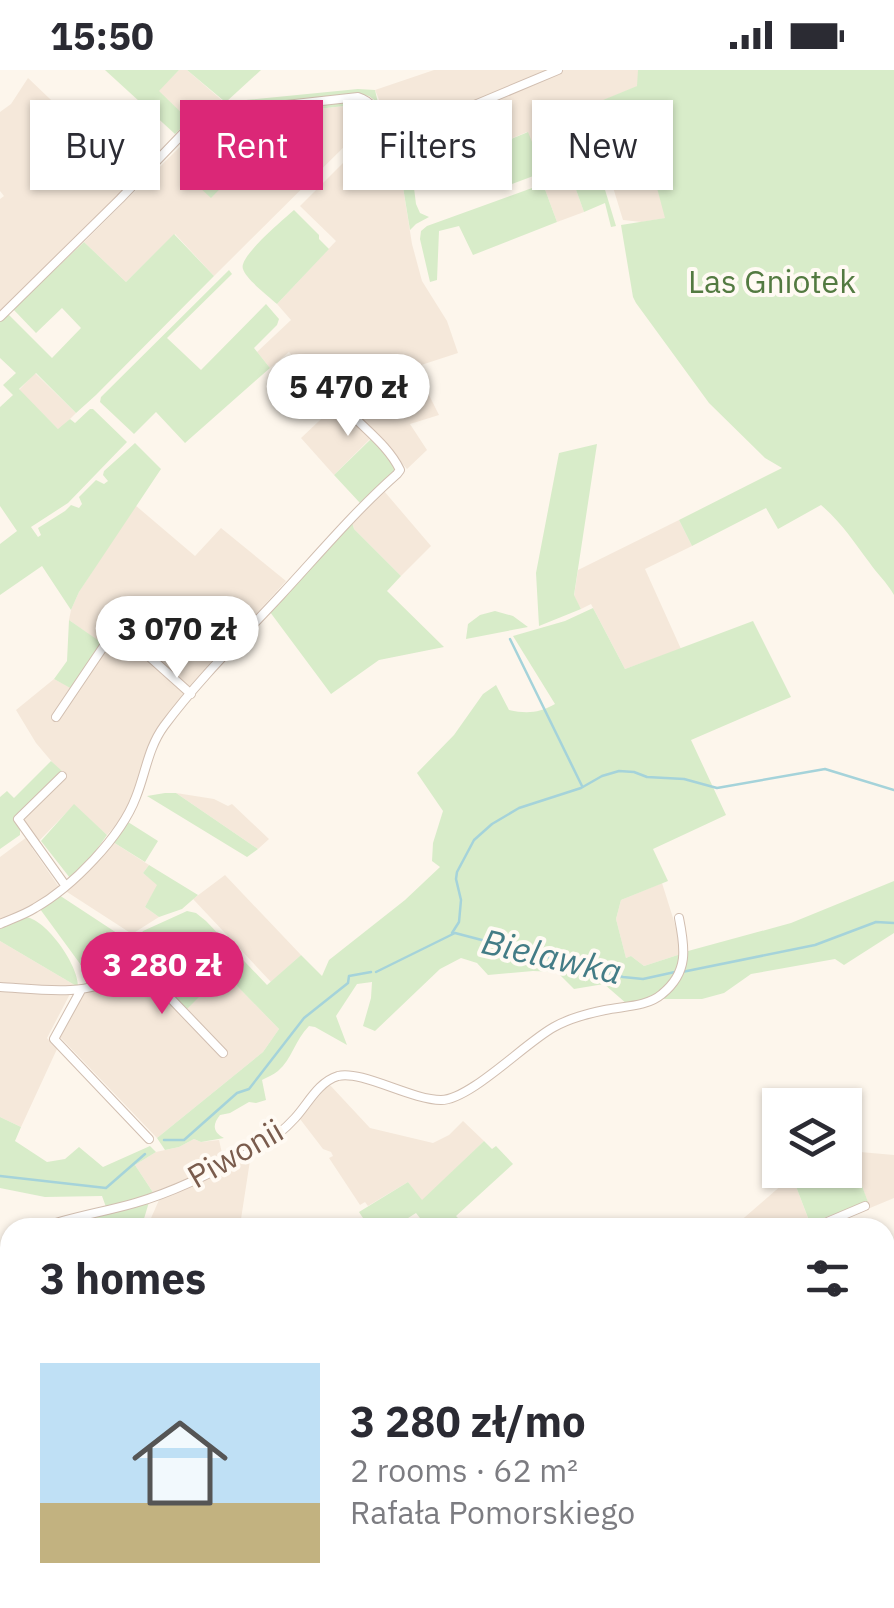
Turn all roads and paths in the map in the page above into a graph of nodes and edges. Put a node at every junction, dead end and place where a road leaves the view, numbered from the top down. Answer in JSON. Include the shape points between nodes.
{"nodes":[{"id":1,"x":558,"y":70,"type":"edge"},
{"id":2,"x":0,"y":317,"type":"edge"},
{"id":3,"x":333,"y":392,"type":"dead end"},
{"id":4,"x":190,"y":694,"type":"junction"},
{"id":5,"x":56,"y":718,"type":"dead end"},
{"id":6,"x":62,"y":776,"type":"dead end"},
{"id":7,"x":65,"y":886,"type":"junction"},
{"id":8,"x":678,"y":918,"type":"dead end"},
{"id":9,"x":0,"y":924,"type":"edge"},
{"id":10,"x":0,"y":987,"type":"edge"},
{"id":11,"x":81,"y":990,"type":"junction"},
{"id":12,"x":223,"y":1053,"type":"dead end"},
{"id":13,"x":149,"y":1140,"type":"dead end"},
{"id":14,"x":865,"y":1206,"type":"dead end"},
{"id":15,"x":77,"y":1218,"type":"edge"},
{"id":16,"x":837,"y":1218,"type":"edge"}],
"edges":[{"from":1,"to":2,"type":"street","via":[[392,140],[376,108],[358,97],[213,113],[194,122]]},
{"from":3,"to":4,"type":"street","via":[[400,470]]},
{"from":4,"to":5,"type":"street","via":[[114,632]]},
{"from":4,"to":7,"type":"street","via":[[152,746],[128,816]]},
{"from":6,"to":7,"type":"street","via":[[18,819]]},
{"from":7,"to":9,"type":"street"},
{"from":8,"to":15,"type":"street","name":"Piwonii","via":[[684,957],[672,984],[654,1000],[559,1024],[448,1099],[335,1077],[286,1127],[248,1153],[157,1196]]},
{"from":10,"to":11,"type":"street"},
{"from":11,"to":12,"type":"street","via":[[114,976],[129,955]]},
{"from":11,"to":13,"type":"street","name":"Piwonii","via":[[54,1039]]},
{"from":14,"to":16,"type":"street"}]}
